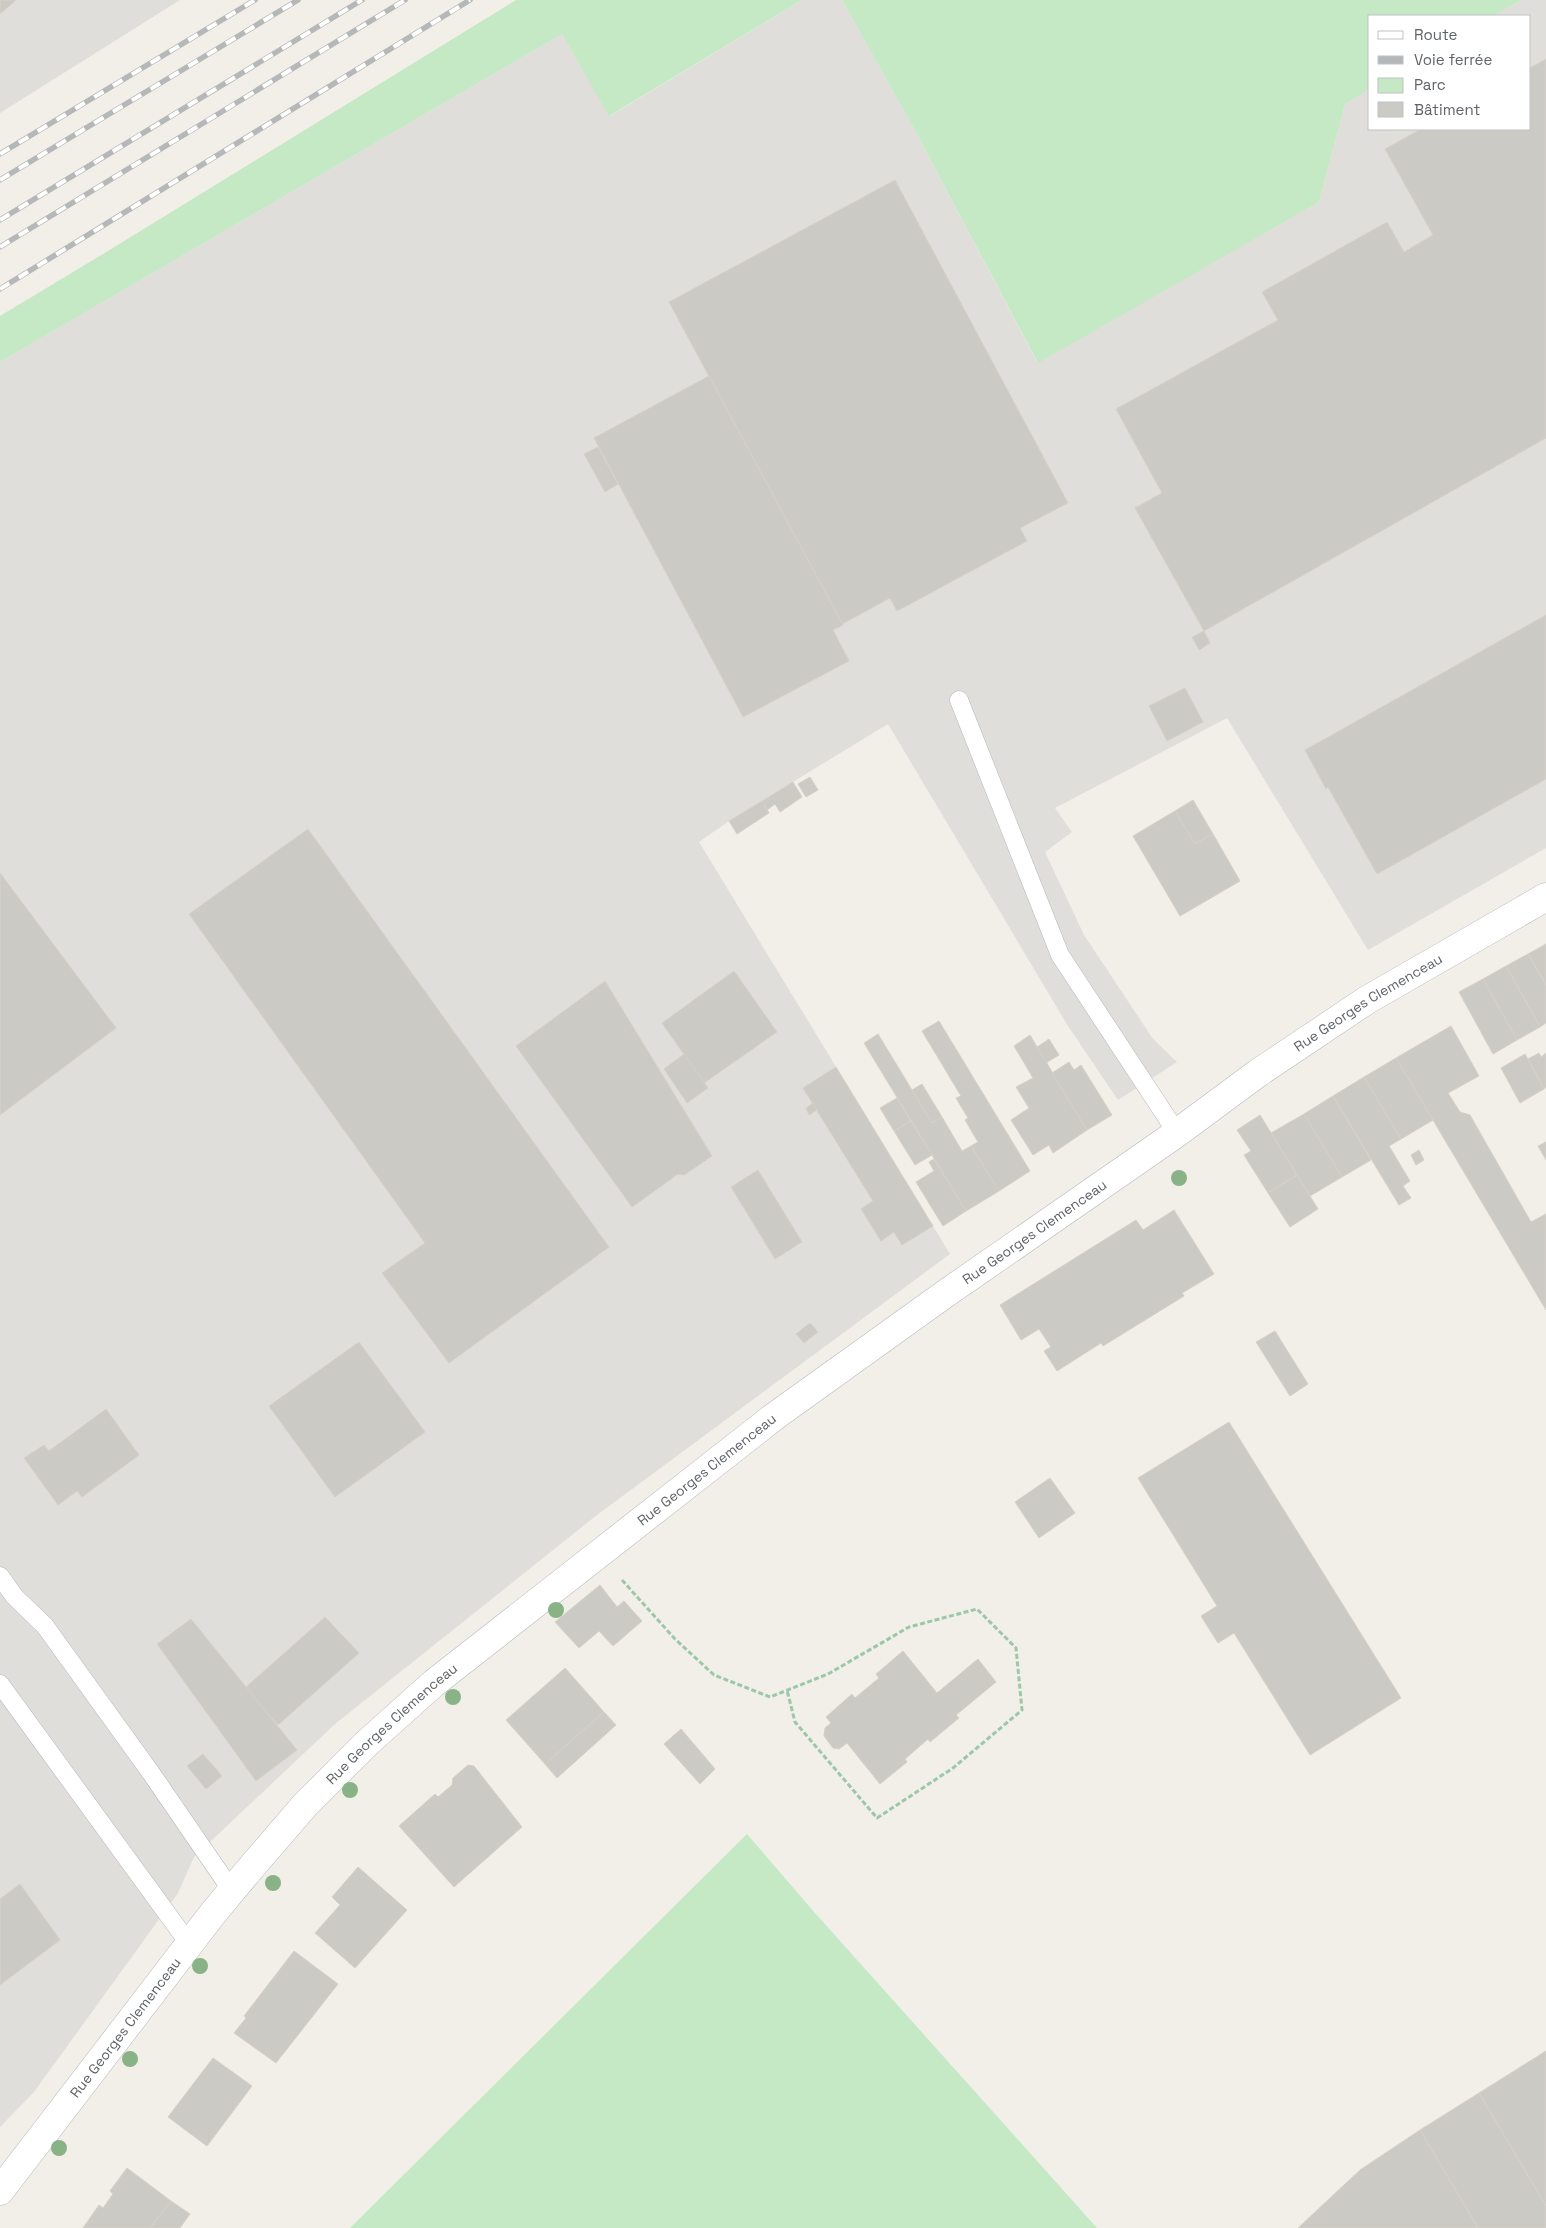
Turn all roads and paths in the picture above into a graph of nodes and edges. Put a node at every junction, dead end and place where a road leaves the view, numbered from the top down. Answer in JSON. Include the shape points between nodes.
{"nodes":[{"id":1,"x":959,"y":700,"type":"dead end"},
{"id":2,"x":1546,"y":897,"type":"edge"},
{"id":3,"x":1177,"y":1133,"type":"junction"},
{"id":4,"x":0,"y":1576,"type":"edge"},
{"id":5,"x":627,"y":1586,"type":"dead end"},
{"id":6,"x":0,"y":1684,"type":"edge"},
{"id":7,"x":787,"y":1690,"type":"junction"},
{"id":8,"x":232,"y":1891,"type":"junction"},
{"id":9,"x":190,"y":1945,"type":"junction"},
{"id":10,"x":0,"y":2192,"type":"edge"}],
"edges":[{"from":1,"to":3,"type":"lane","via":[[1060,955]]},
{"from":2,"to":3,"type":"street","name":"Rue Georges Clemenceau","via":[[1351,1010]]},
{"from":3,"to":8,"type":"street","name":"Rue Georges Clemenceau","via":[[775,1416],[465,1657],[367,1743],[306,1805]]},
{"from":4,"to":8,"type":"lane","via":[[14,1596],[45,1626]]},
{"from":5,"to":7,"type":"path","via":[[674,1639],[714,1675],[770,1697]]},
{"from":6,"to":9,"type":"lane"},
{"from":7,"to":7,"type":"path","via":[[796,1722],[877,1818],[953,1768],[1022,1710],[1016,1648],[976,1609],[909,1627],[828,1674]]},
{"from":8,"to":9,"type":"street","name":"Rue Georges Clemenceau"},
{"from":9,"to":10,"type":"street","name":"Rue Georges Clemenceau"}]}
